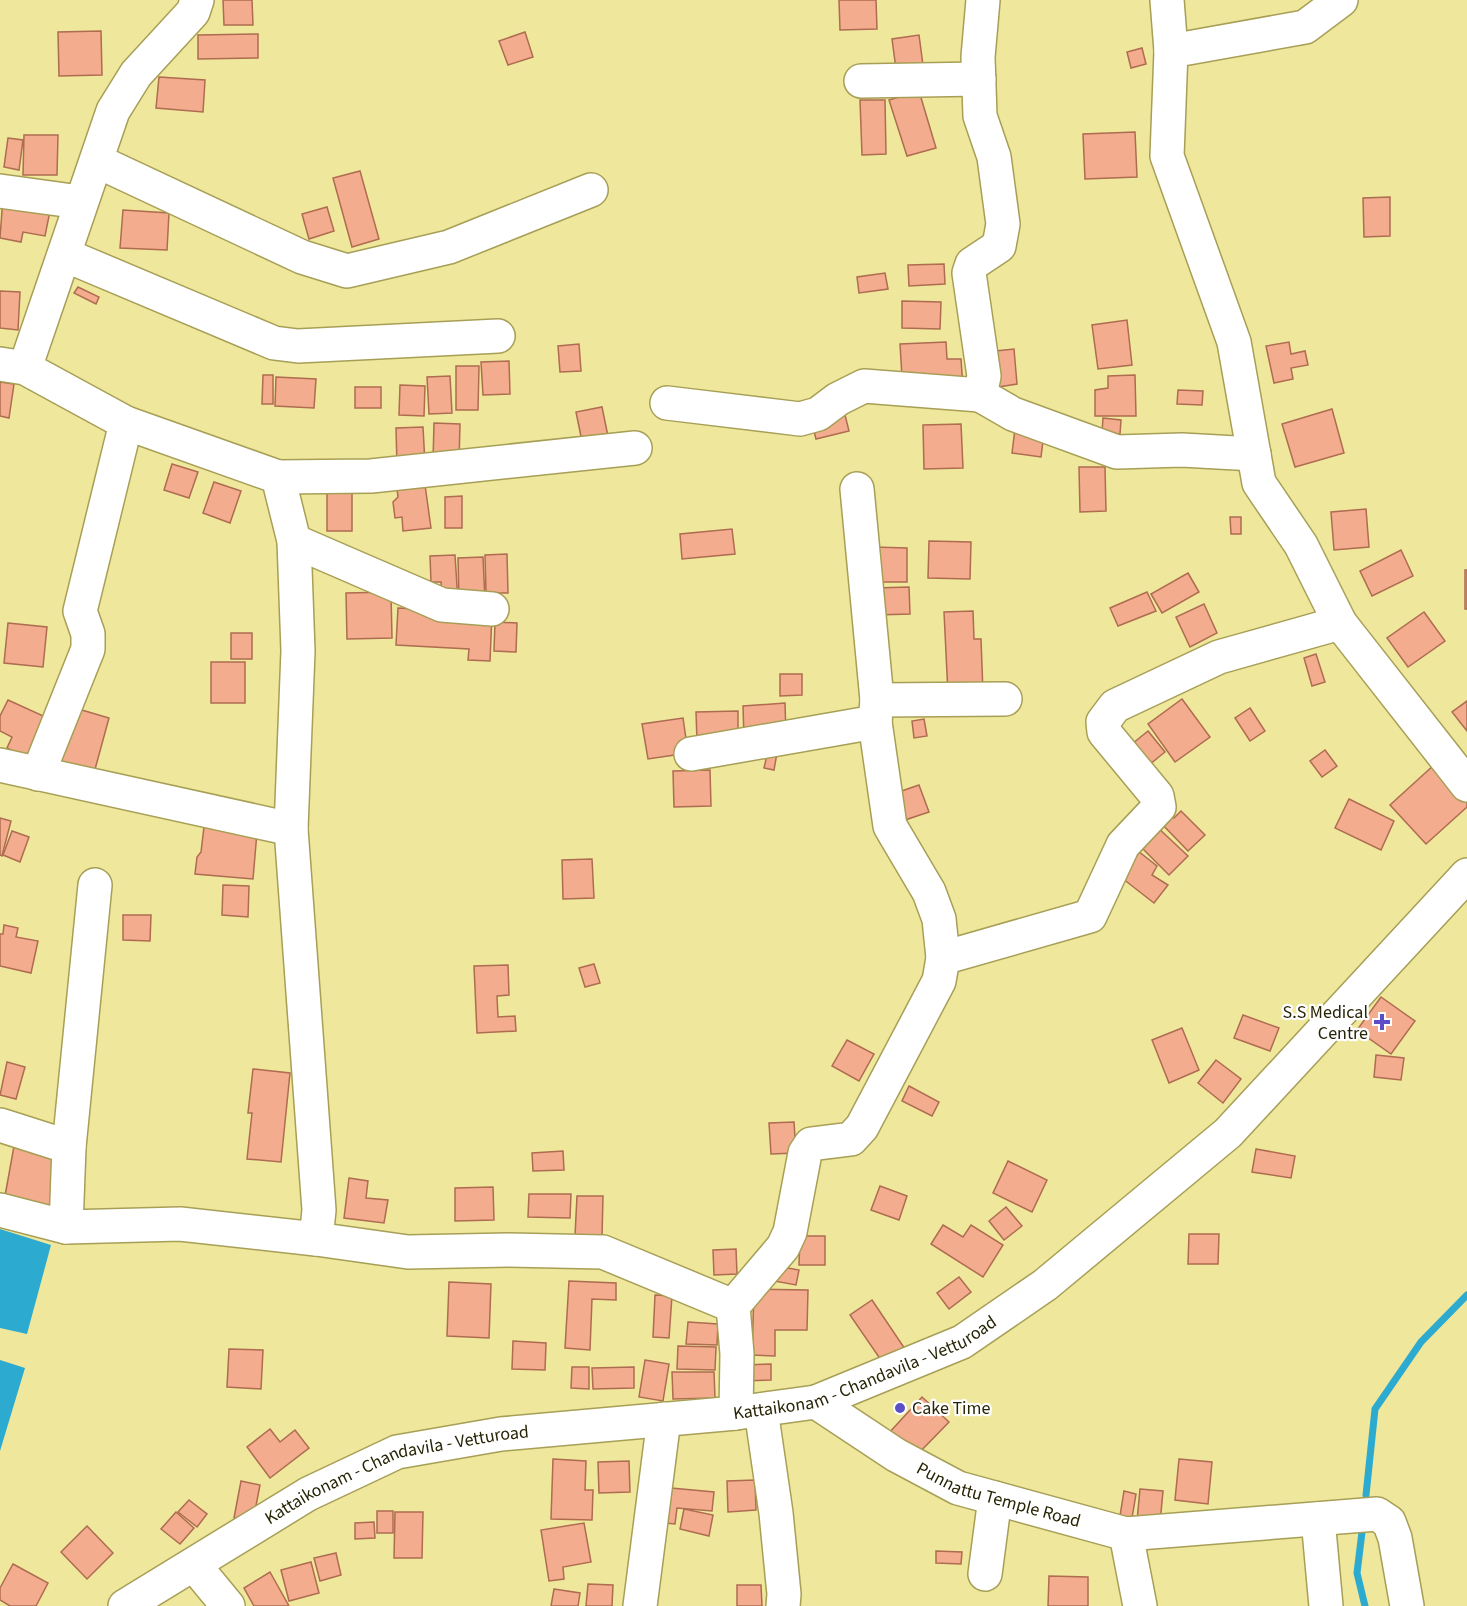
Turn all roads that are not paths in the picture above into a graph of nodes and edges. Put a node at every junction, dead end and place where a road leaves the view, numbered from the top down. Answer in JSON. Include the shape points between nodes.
{"nodes":[{"id":1,"x":197,"y":0,"type":"edge"},
{"id":2,"x":983,"y":0,"type":"edge"},
{"id":3,"x":1167,"y":0,"type":"edge"},
{"id":4,"x":1341,"y":0,"type":"edge"},
{"id":5,"x":1171,"y":51,"type":"junction"},
{"id":6,"x":979,"y":79,"type":"junction"},
{"id":7,"x":861,"y":81,"type":"dead end"},
{"id":8,"x":97,"y":161,"type":"junction"},
{"id":9,"x":591,"y":190,"type":"dead end"},
{"id":10,"x":0,"y":191,"type":"edge"},
{"id":11,"x":80,"y":202,"type":"junction"},
{"id":12,"x":65,"y":255,"type":"junction"},
{"id":13,"x":498,"y":336,"type":"dead end"},
{"id":14,"x":13,"y":366,"type":"edge"},
{"id":15,"x":980,"y":396,"type":"junction"},
{"id":16,"x":667,"y":403,"type":"dead end"},
{"id":17,"x":126,"y":423,"type":"junction"},
{"id":18,"x":635,"y":448,"type":"dead end"},
{"id":19,"x":1254,"y":454,"type":"junction"},
{"id":20,"x":278,"y":477,"type":"junction"},
{"id":21,"x":857,"y":489,"type":"dead end"},
{"id":22,"x":294,"y":541,"type":"junction"},
{"id":23,"x":492,"y":609,"type":"dead end"},
{"id":24,"x":1340,"y":623,"type":"junction"},
{"id":25,"x":1005,"y":699,"type":"dead end"},
{"id":26,"x":876,"y":711,"type":"junction"},
{"id":27,"x":691,"y":754,"type":"dead end"},
{"id":28,"x":0,"y":765,"type":"edge"},
{"id":29,"x":38,"y":774,"type":"junction"},
{"id":30,"x":1467,"y":784,"type":"edge"},
{"id":31,"x":291,"y":829,"type":"junction"},
{"id":32,"x":1467,"y":875,"type":"edge"},
{"id":33,"x":95,"y":885,"type":"dead end"},
{"id":34,"x":943,"y":958,"type":"junction"},
{"id":35,"x":0,"y":1125,"type":"edge"},
{"id":36,"x":69,"y":1147,"type":"junction"},
{"id":37,"x":0,"y":1210,"type":"edge"},
{"id":38,"x":66,"y":1227,"type":"junction"},
{"id":39,"x":316,"y":1239,"type":"junction"},
{"id":40,"x":733,"y":1306,"type":"junction"},
{"id":41,"x":816,"y":1402,"type":"junction"},
{"id":42,"x":748,"y":1411,"type":"junction"},
{"id":43,"x":664,"y":1419,"type":"junction"},
{"id":44,"x":995,"y":1498,"type":"junction"},
{"id":45,"x":1318,"y":1519,"type":"junction"},
{"id":46,"x":1126,"y":1534,"type":"junction"},
{"id":47,"x":195,"y":1566,"type":"junction"},
{"id":48,"x":985,"y":1574,"type":"dead end"},
{"id":49,"x":125,"y":1606,"type":"edge"},
{"id":50,"x":228,"y":1606,"type":"edge"},
{"id":51,"x":640,"y":1606,"type":"edge"},
{"id":52,"x":783,"y":1606,"type":"edge"},
{"id":53,"x":1140,"y":1606,"type":"edge"},
{"id":54,"x":1326,"y":1606,"type":"edge"},
{"id":55,"x":1407,"y":1606,"type":"edge"}],
"edges":[{"from":1,"to":8,"type":"street","via":[[193,12],[136,74],[113,111]]},
{"from":2,"to":6,"type":"street"},
{"from":3,"to":5,"type":"street"},
{"from":4,"to":5,"type":"street","via":[[1305,27]]},
{"from":5,"to":19,"type":"street","via":[[1167,156],[1233,342]]},
{"from":6,"to":7,"type":"street"},
{"from":6,"to":15,"type":"street","via":[[980,116],[994,157],[1003,224],[999,246],[972,264],[969,273],[984,376]]},
{"from":8,"to":9,"type":"street","via":[[302,257],[347,271],[449,247]]},
{"from":8,"to":11,"type":"street"},
{"from":10,"to":11,"type":"street"},
{"from":11,"to":12,"type":"street"},
{"from":12,"to":13,"type":"street","via":[[274,343],[298,346]]},
{"from":12,"to":14,"type":"street"},
{"from":14,"to":17,"type":"street"},
{"from":15,"to":16,"type":"street","via":[[864,386],[818,414],[800,419]]},
{"from":15,"to":19,"type":"street","via":[[1013,414],[1117,452]]},
{"from":17,"to":20,"type":"street"},
{"from":17,"to":29,"type":"street","via":[[80,610],[88,634],[88,649]]},
{"from":18,"to":20,"type":"street","via":[[371,476]]},
{"from":19,"to":24,"type":"street","via":[[1259,483],[1300,545]]},
{"from":20,"to":22,"type":"street"},
{"from":21,"to":26,"type":"street"},
{"from":22,"to":23,"type":"street","via":[[442,605]]},
{"from":22,"to":31,"type":"street","via":[[298,651]]},
{"from":24,"to":30,"type":"street"},
{"from":24,"to":34,"type":"street","via":[[1220,657],[1115,706],[1103,722],[1104,732],[1157,796],[1159,807],[1122,845],[1090,916]]},
{"from":25,"to":26,"type":"street"},
{"from":26,"to":27,"type":"street"},
{"from":26,"to":34,"type":"street","via":[[890,826],[929,892],[939,919]]},
{"from":28,"to":29,"type":"street"},
{"from":29,"to":31,"type":"street"},
{"from":31,"to":39,"type":"street","via":[[319,1210]]},
{"from":32,"to":41,"type":"street","name":"Kattaikonam - Chandavila - Vetturoad","via":[[1228,1133],[1045,1285],[962,1342]]},
{"from":33,"to":36,"type":"street"},
{"from":34,"to":40,"type":"street","via":[[939,981],[862,1127],[851,1139],[812,1144],[805,1153],[790,1232],[783,1247]]},
{"from":35,"to":36,"type":"street"},
{"from":36,"to":38,"type":"street"},
{"from":37,"to":38,"type":"street"},
{"from":38,"to":39,"type":"street","via":[[180,1224]]},
{"from":39,"to":40,"type":"street","via":[[408,1252],[603,1252]]},
{"from":40,"to":42,"type":"street"},
{"from":41,"to":42,"type":"street","name":"Kattaikonam - Chandavila - Vetturoad"},
{"from":41,"to":44,"type":"street","name":"Punnattu Temple Road","via":[[896,1455],[958,1488]]},
{"from":42,"to":43,"type":"street","name":"Kattaikonam - Chandavila - Vetturoad"},
{"from":42,"to":52,"type":"street","via":[[776,1513]]},
{"from":43,"to":47,"type":"street","name":"Kattaikonam - Chandavila - Vetturoad","via":[[501,1434],[397,1452],[308,1494]]},
{"from":43,"to":51,"type":"street"},
{"from":44,"to":46,"type":"street","name":"Punnattu Temple Road"},
{"from":44,"to":48,"type":"street"},
{"from":45,"to":46,"type":"street","name":"Punnattu Temple Road"},
{"from":45,"to":54,"type":"street"},
{"from":45,"to":55,"type":"street","name":"Punnattu Temple Road","via":[[1377,1514],[1389,1522]]},
{"from":46,"to":53,"type":"street"},
{"from":47,"to":49,"type":"street","name":"Kattaikonam - Chandavila - Vetturoad"},
{"from":47,"to":50,"type":"street"}]}
